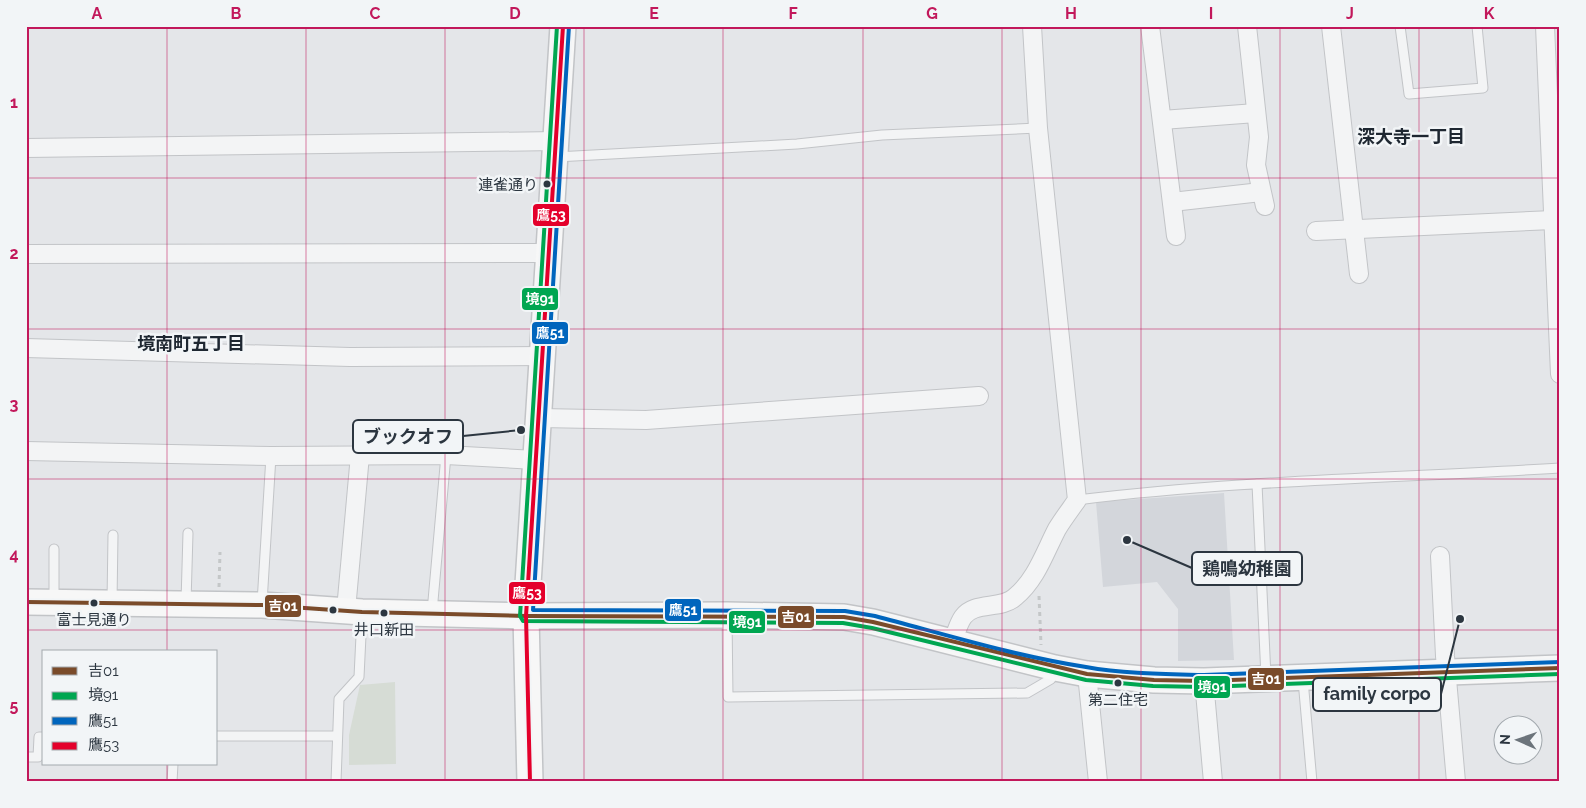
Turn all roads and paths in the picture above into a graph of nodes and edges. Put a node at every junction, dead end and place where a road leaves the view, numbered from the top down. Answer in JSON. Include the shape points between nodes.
{"nodes":[{"id":1,"x":563,"y":26,"type":"edge"},
{"id":2,"x":1032,"y":26,"type":"edge"},
{"id":3,"x":1150,"y":26,"type":"edge"},
{"id":4,"x":1247,"y":26,"type":"edge"},
{"id":5,"x":1331,"y":26,"type":"edge"},
{"id":6,"x":1400,"y":26,"type":"edge"},
{"id":7,"x":1477,"y":26,"type":"edge"},
{"id":8,"x":1545,"y":26,"type":"edge"},
{"id":9,"x":1256,"y":113,"type":"junction"},
{"id":10,"x":1162,"y":120,"type":"junction"},
{"id":11,"x":1038,"y":128,"type":"junction"},
{"id":12,"x":26,"y":148,"type":"edge"},
{"id":13,"x":556,"y":149,"type":"junction"},
{"id":14,"x":1172,"y":202,"type":"junction"},
{"id":15,"x":1553,"y":220,"type":"junction"},
{"id":16,"x":1354,"y":227,"type":"junction"},
{"id":17,"x":1316,"y":230,"type":"dead end"},
{"id":18,"x":1176,"y":236,"type":"dead end"},
{"id":19,"x":26,"y":254,"type":"edge"},
{"id":20,"x":550,"y":254,"type":"junction"},
{"id":21,"x":1359,"y":274,"type":"dead end"},
{"id":22,"x":26,"y":348,"type":"edge"},
{"id":23,"x":1559,"y":350,"type":"edge"},
{"id":24,"x":543,"y":356,"type":"junction"},
{"id":25,"x":1560,"y":374,"type":"edge"},
{"id":26,"x":980,"y":396,"type":"dead end"},
{"id":27,"x":540,"y":418,"type":"junction"},
{"id":28,"x":26,"y":451,"type":"edge"},
{"id":29,"x":360,"y":455,"type":"junction"},
{"id":30,"x":446,"y":455,"type":"junction"},
{"id":31,"x":271,"y":456,"type":"junction"},
{"id":32,"x":536,"y":460,"type":"junction"},
{"id":33,"x":1560,"y":468,"type":"edge"},
{"id":34,"x":1256,"y":484,"type":"junction"},
{"id":35,"x":1076,"y":500,"type":"junction"},
{"id":36,"x":188,"y":533,"type":"dead end"},
{"id":37,"x":113,"y":535,"type":"dead end"},
{"id":38,"x":54,"y":549,"type":"dead end"},
{"id":39,"x":220,"y":552,"type":"dead end"},
{"id":40,"x":1440,"y":556,"type":"dead end"},
{"id":41,"x":1036,"y":571,"type":"junction"},
{"id":42,"x":26,"y":602,"type":"edge"},
{"id":43,"x":54,"y":603,"type":"junction"},
{"id":44,"x":112,"y":604,"type":"junction"},
{"id":45,"x":186,"y":605,"type":"junction"},
{"id":46,"x":219,"y":605,"type":"junction"},
{"id":47,"x":262,"y":605,"type":"junction"},
{"id":48,"x":354,"y":611,"type":"junction"},
{"id":49,"x":432,"y":614,"type":"junction"},
{"id":50,"x":727,"y":615,"type":"junction"},
{"id":51,"x":526,"y":616,"type":"junction"},
{"id":52,"x":952,"y":642,"type":"junction"},
{"id":53,"x":1048,"y":666,"type":"junction"},
{"id":54,"x":1560,"y":668,"type":"edge"},
{"id":55,"x":1446,"y":673,"type":"junction"},
{"id":56,"x":1087,"y":674,"type":"junction"},
{"id":57,"x":1303,"y":676,"type":"junction"},
{"id":58,"x":1266,"y":677,"type":"junction"},
{"id":59,"x":1204,"y":681,"type":"junction"},
{"id":60,"x":218,"y":736,"type":"edge"},
{"id":61,"x":337,"y":736,"type":"junction"},
{"id":62,"x":42,"y":737,"type":"edge"},
{"id":63,"x":26,"y":757,"type":"edge"},
{"id":64,"x":173,"y":766,"type":"edge"},
{"id":65,"x":172,"y":782,"type":"edge"},
{"id":66,"x":336,"y":782,"type":"edge"},
{"id":67,"x":530,"y":782,"type":"edge"},
{"id":68,"x":1098,"y":782,"type":"edge"},
{"id":69,"x":1213,"y":782,"type":"edge"},
{"id":70,"x":1312,"y":782,"type":"edge"},
{"id":71,"x":1456,"y":782,"type":"edge"}],
"edges":[{"from":1,"to":13,"type":"main road"},
{"from":2,"to":11,"type":"street"},
{"from":3,"to":10,"type":"street"},
{"from":4,"to":9,"type":"street"},
{"from":5,"to":16,"type":"street"},
{"from":6,"to":7,"type":"lane","via":[[1409,94],[1483,88]]},
{"from":8,"to":15,"type":"street"},
{"from":9,"to":10,"type":"street"},
{"from":9,"to":14,"type":"street","via":[[1259,137],[1256,165],[1263,199]]},
{"from":10,"to":14,"type":"street"},
{"from":11,"to":13,"type":"lane","via":[[882,135],[797,144]]},
{"from":11,"to":35,"type":"street"},
{"from":12,"to":13,"type":"street"},
{"from":13,"to":20,"type":"main road"},
{"from":14,"to":18,"type":"street"},
{"from":15,"to":16,"type":"street"},
{"from":15,"to":23,"type":"street"},
{"from":16,"to":17,"type":"street"},
{"from":16,"to":21,"type":"street"},
{"from":19,"to":20,"type":"street"},
{"from":20,"to":24,"type":"main road"},
{"from":22,"to":24,"type":"street","via":[[350,357]]},
{"from":23,"to":25,"type":"street"},
{"from":24,"to":27,"type":"main road"},
{"from":26,"to":27,"type":"street","via":[[646,420]]},
{"from":27,"to":32,"type":"main road"},
{"from":28,"to":31,"type":"street"},
{"from":29,"to":30,"type":"street"},
{"from":29,"to":31,"type":"street"},
{"from":29,"to":48,"type":"street"},
{"from":30,"to":32,"type":"street"},
{"from":30,"to":49,"type":"lane"},
{"from":31,"to":47,"type":"lane"},
{"from":32,"to":51,"type":"main road"},
{"from":33,"to":34,"type":"lane"},
{"from":34,"to":35,"type":"lane","via":[[1135,492]]},
{"from":34,"to":58,"type":"lane"},
{"from":35,"to":41,"type":"street"},
{"from":36,"to":45,"type":"lane"},
{"from":37,"to":44,"type":"lane"},
{"from":38,"to":43,"type":"lane"},
{"from":39,"to":46,"type":"path"},
{"from":40,"to":55,"type":"street"},
{"from":41,"to":52,"type":"street","via":[[1014,599],[966,613]]},
{"from":41,"to":53,"type":"path"},
{"from":42,"to":43,"type":"main road"},
{"from":43,"to":44,"type":"main road"},
{"from":44,"to":45,"type":"main road"},
{"from":45,"to":46,"type":"main road"},
{"from":46,"to":47,"type":"main road"},
{"from":47,"to":48,"type":"main road"},
{"from":48,"to":49,"type":"main road"},
{"from":48,"to":61,"type":"lane","via":[[359,677],[339,699]]},
{"from":49,"to":51,"type":"main road"},
{"from":50,"to":51,"type":"main road"},
{"from":50,"to":52,"type":"main road","via":[[844,617]]},
{"from":50,"to":53,"type":"lane","via":[[728,697],[1027,693],[1051,679]]},
{"from":51,"to":67,"type":"main road"},
{"from":52,"to":53,"type":"main road"},
{"from":53,"to":56,"type":"main road"},
{"from":54,"to":55,"type":"main road"},
{"from":55,"to":57,"type":"main road"},
{"from":55,"to":71,"type":"street"},
{"from":56,"to":59,"type":"main road"},
{"from":56,"to":68,"type":"street"},
{"from":57,"to":58,"type":"main road"},
{"from":57,"to":70,"type":"lane"},
{"from":58,"to":59,"type":"main road"},
{"from":59,"to":69,"type":"street"},
{"from":60,"to":61,"type":"lane"},
{"from":61,"to":66,"type":"lane"},
{"from":62,"to":63,"type":"lane","via":[[39,737],[38,757]]},
{"from":64,"to":65,"type":"lane"}]}
